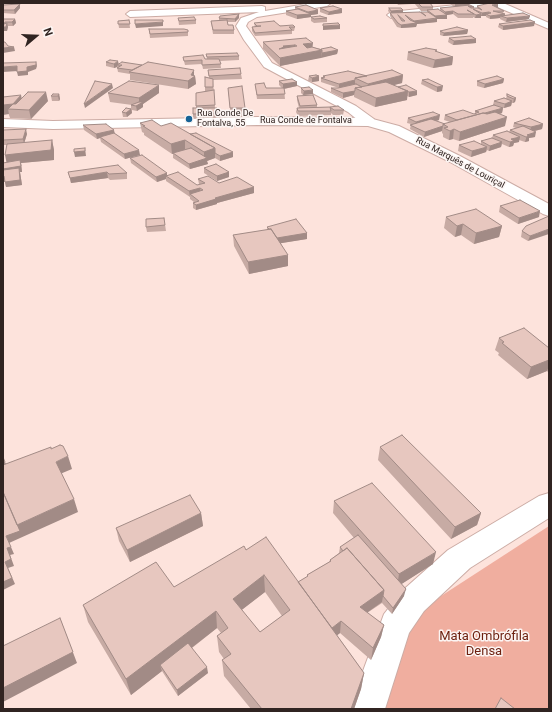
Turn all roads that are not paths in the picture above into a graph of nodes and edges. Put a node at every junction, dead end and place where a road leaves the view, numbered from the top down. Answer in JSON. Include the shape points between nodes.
{"nodes":[{"id":1,"x":327,"y":3,"type":"edge"},
{"id":2,"x":496,"y":3,"type":"edge"},
{"id":3,"x":281,"y":10,"type":"junction"},
{"id":4,"x":130,"y":14,"type":"dead end"},
{"id":5,"x":391,"y":15,"type":"edge"},
{"id":6,"x":549,"y":26,"type":"edge"},
{"id":7,"x":370,"y":122,"type":"junction"},
{"id":8,"x":3,"y":123,"type":"edge"},
{"id":9,"x":549,"y":211,"type":"edge"},
{"id":10,"x":549,"y":504,"type":"edge"},
{"id":11,"x":367,"y":709,"type":"edge"}],
"edges":[{"from":1,"to":3,"type":"street"},
{"from":2,"to":5,"type":"street"},
{"from":2,"to":6,"type":"street"},
{"from":3,"to":4,"type":"street"},
{"from":3,"to":7,"type":"street","via":[[255,15],[242,23],[243,31],[262,59]]},
{"from":7,"to":8,"type":"street","name":"Rua Conde de Fontalva","via":[[258,121],[73,125]]},
{"from":7,"to":9,"type":"street","name":"Rua Marquês de Louriçal","via":[[394,129],[455,159]]},
{"from":10,"to":11,"type":"street","via":[[460,560],[413,601],[395,625]]}]}
